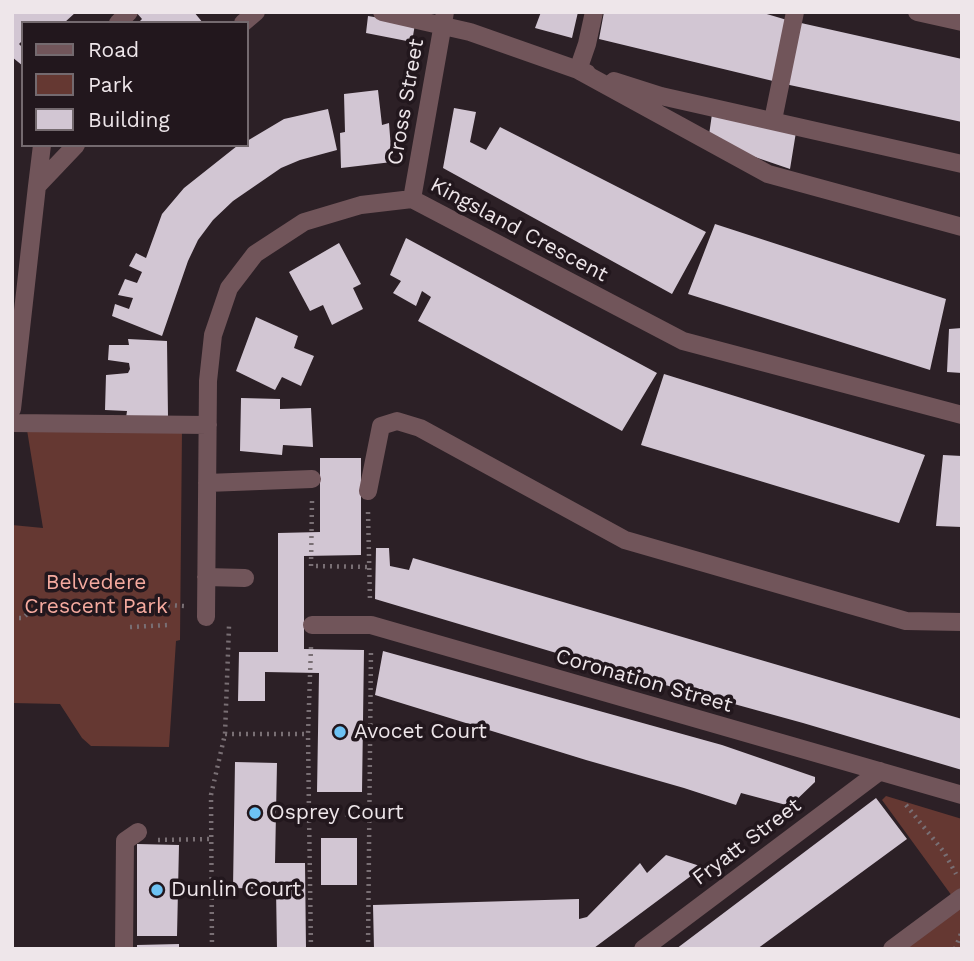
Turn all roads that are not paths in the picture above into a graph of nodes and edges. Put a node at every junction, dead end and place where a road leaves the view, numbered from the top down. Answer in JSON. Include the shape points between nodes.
{"nodes":[{"id":1,"x":382,"y":12,"type":"edge"},
{"id":2,"x":594,"y":12,"type":"edge"},
{"id":3,"x":795,"y":12,"type":"edge"},
{"id":4,"x":917,"y":12,"type":"edge"},
{"id":5,"x":444,"y":19,"type":"edge"},
{"id":6,"x":962,"y":22,"type":"edge"},
{"id":7,"x":578,"y":70,"type":"junction"},
{"id":8,"x":773,"y":120,"type":"junction"},
{"id":9,"x":42,"y":147,"type":"edge"},
{"id":10,"x":74,"y":147,"type":"edge"},
{"id":11,"x":962,"y":164,"type":"edge"},
{"id":12,"x":37,"y":186,"type":"junction"},
{"id":13,"x":412,"y":199,"type":"junction"},
{"id":14,"x":962,"y":227,"type":"edge"},
{"id":15,"x":12,"y":409,"type":"edge"},
{"id":16,"x":962,"y":415,"type":"edge"},
{"id":17,"x":12,"y":423,"type":"edge"},
{"id":18,"x":208,"y":425,"type":"junction"},
{"id":19,"x":312,"y":479,"type":"road end"},
{"id":20,"x":207,"y":483,"type":"junction"},
{"id":21,"x":368,"y":491,"type":"road end"},
{"id":22,"x":206,"y":577,"type":"junction"},
{"id":23,"x":245,"y":578,"type":"dead end"},
{"id":24,"x":206,"y":617,"type":"road end"},
{"id":25,"x":962,"y":622,"type":"edge"},
{"id":26,"x":312,"y":625,"type":"road end"},
{"id":27,"x":880,"y":771,"type":"junction"},
{"id":28,"x":962,"y":795,"type":"edge"},
{"id":29,"x":131,"y":837,"type":"road end"},
{"id":30,"x":962,"y":897,"type":"edge"},
{"id":31,"x":124,"y":949,"type":"edge"},
{"id":32,"x":643,"y":949,"type":"edge"},
{"id":33,"x":892,"y":949,"type":"edge"}],
"edges":[{"from":1,"to":5,"type":"street"},
{"from":2,"to":7,"type":"street"},
{"from":3,"to":8,"type":"street"},
{"from":4,"to":6,"type":"street"},
{"from":5,"to":7,"type":"street"},
{"from":5,"to":13,"type":"street","name":"Cross Street"},
{"from":7,"to":8,"type":"street","via":[[661,96]]},
{"from":7,"to":14,"type":"street","via":[[768,174]]},
{"from":8,"to":11,"type":"street"},
{"from":9,"to":12,"type":"street"},
{"from":10,"to":12,"type":"street"},
{"from":12,"to":15,"type":"street"},
{"from":13,"to":16,"type":"street","name":"Kingsland Crescent","via":[[683,341]]},
{"from":13,"to":18,"type":"street","name":"Kingsland Crescent","via":[[361,205],[304,222],[255,254],[229,288],[213,335]]},
{"from":17,"to":18,"type":"street"},
{"from":18,"to":20,"type":"street","name":"Kingsland Crescent"},
{"from":19,"to":20,"type":"street"},
{"from":20,"to":22,"type":"street","name":"Kingsland Crescent"},
{"from":21,"to":25,"type":"street","via":[[381,426],[397,421],[420,428],[625,540],[906,621]]},
{"from":22,"to":23,"type":"street"},
{"from":22,"to":24,"type":"street","name":"Kingsland Crescent"},
{"from":26,"to":27,"type":"street","name":"Coronation Street","via":[[371,625]]},
{"from":27,"to":28,"type":"street","name":"Coronation Street"},
{"from":27,"to":32,"type":"street","name":"Fryatt Street"},
{"from":29,"to":31,"type":"street"},
{"from":30,"to":33,"type":"street"}]}
